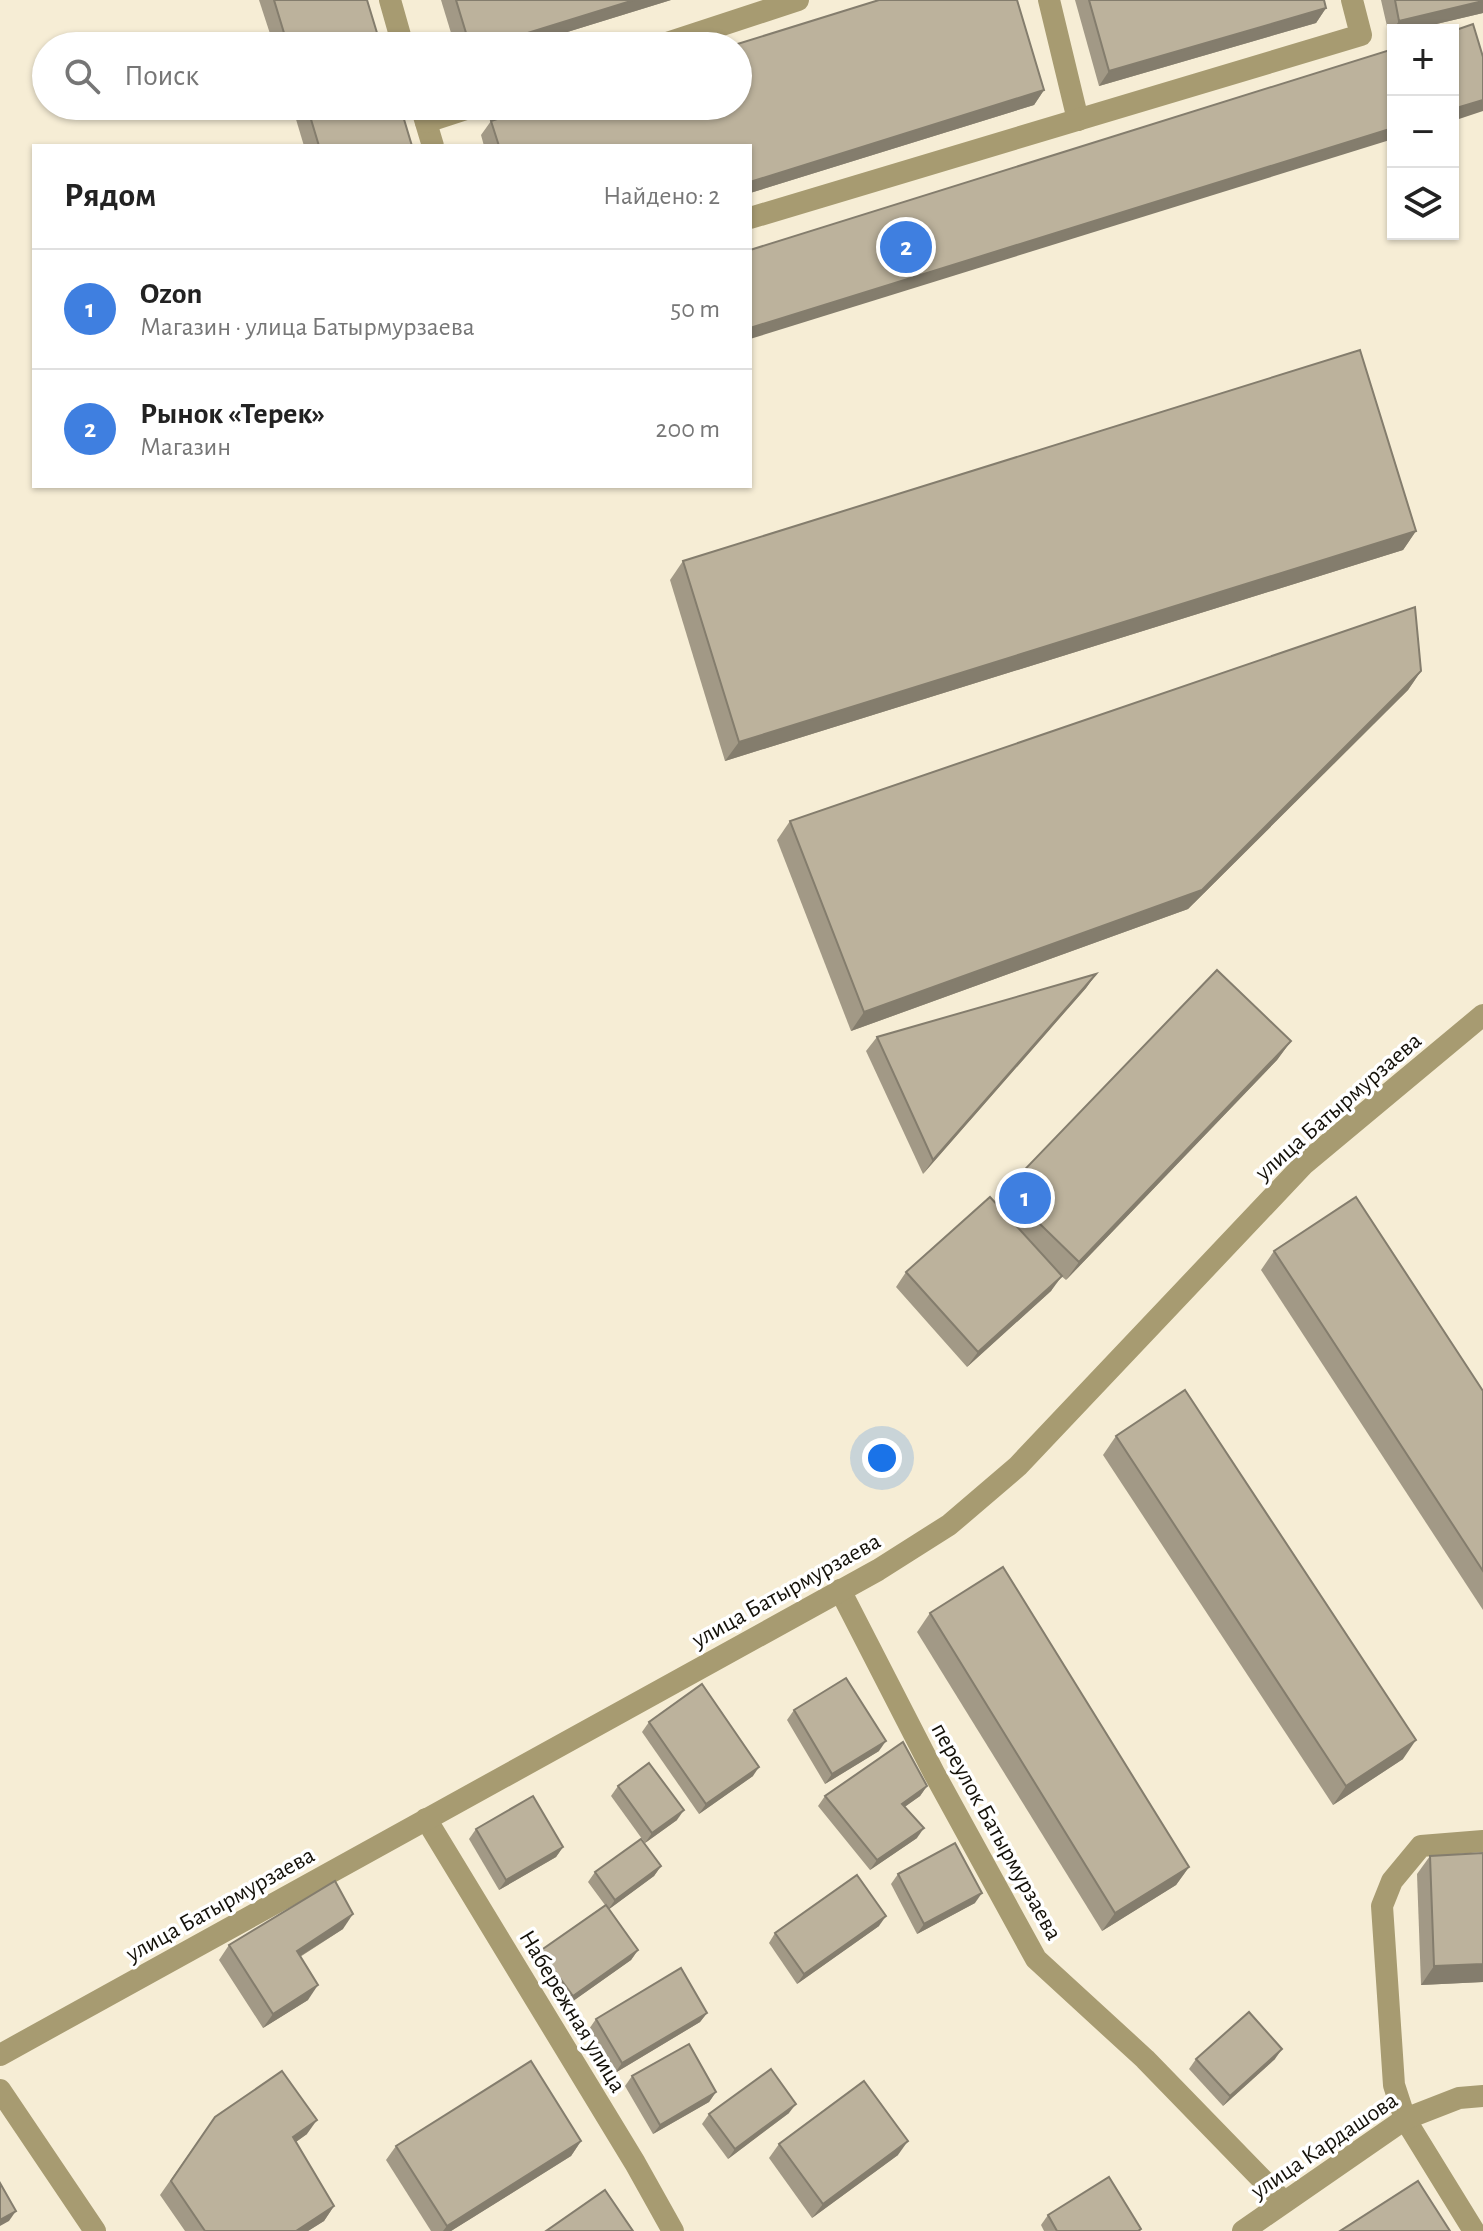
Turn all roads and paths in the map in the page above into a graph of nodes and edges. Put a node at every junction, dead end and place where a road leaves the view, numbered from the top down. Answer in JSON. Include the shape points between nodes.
{"nodes":[{"id":1,"x":390,"y":0,"type":"edge"},
{"id":2,"x":798,"y":0,"type":"edge"},
{"id":3,"x":1049,"y":0,"type":"edge"},
{"id":4,"x":1352,"y":0,"type":"edge"},
{"id":5,"x":399,"y":32,"type":"edge"},
{"id":6,"x":701,"y":32,"type":"edge"},
{"id":7,"x":425,"y":120,"type":"edge"},
{"id":8,"x":1078,"y":120,"type":"junction"},
{"id":9,"x":432,"y":144,"type":"edge"},
{"id":10,"x":752,"y":217,"type":"edge"},
{"id":11,"x":1483,"y":1015,"type":"edge"},
{"id":12,"x":840,"y":1590,"type":"junction"},
{"id":13,"x":426,"y":1819,"type":"junction"},
{"id":14,"x":1483,"y":1841,"type":"edge"},
{"id":15,"x":0,"y":2055,"type":"edge"},
{"id":16,"x":0,"y":2090,"type":"edge"},
{"id":17,"x":1483,"y":2096,"type":"edge"},
{"id":18,"x":1405,"y":2119,"type":"junction"},
{"id":19,"x":1284,"y":2202,"type":"junction"},
{"id":20,"x":95,"y":2231,"type":"edge"},
{"id":21,"x":673,"y":2231,"type":"edge"},
{"id":22,"x":1243,"y":2231,"type":"edge"},
{"id":23,"x":1474,"y":2231,"type":"edge"}],
"edges":[{"from":1,"to":5,"type":"street"},
{"from":2,"to":6,"type":"street"},
{"from":3,"to":8,"type":"street"},
{"from":4,"to":8,"type":"street","via":[[1361,35]]},
{"from":7,"to":9,"type":"street"},
{"from":8,"to":10,"type":"street"},
{"from":11,"to":12,"type":"street","name":"улица Батырмурзаева","via":[[1304,1164],[1018,1466],[949,1525]]},
{"from":12,"to":13,"type":"street","name":"улица Батырмурзаева"},
{"from":12,"to":19,"type":"street","name":"переулок Батырмурзаева","via":[[1036,1959],[1145,2059]]},
{"from":13,"to":15,"type":"street","name":"улица Батырмурзаева"},
{"from":13,"to":21,"type":"street","name":"Набережная улица"},
{"from":14,"to":18,"type":"street","via":[[1421,1846],[1392,1881],[1382,1906],[1394,2085]]},
{"from":16,"to":20,"type":"street"},
{"from":17,"to":18,"type":"street","name":"улица Кардашова","via":[[1459,2098]]},
{"from":18,"to":19,"type":"street","name":"улица Кардашова"},
{"from":18,"to":23,"type":"street"},
{"from":19,"to":22,"type":"street","name":"улица Кардашова"}]}
